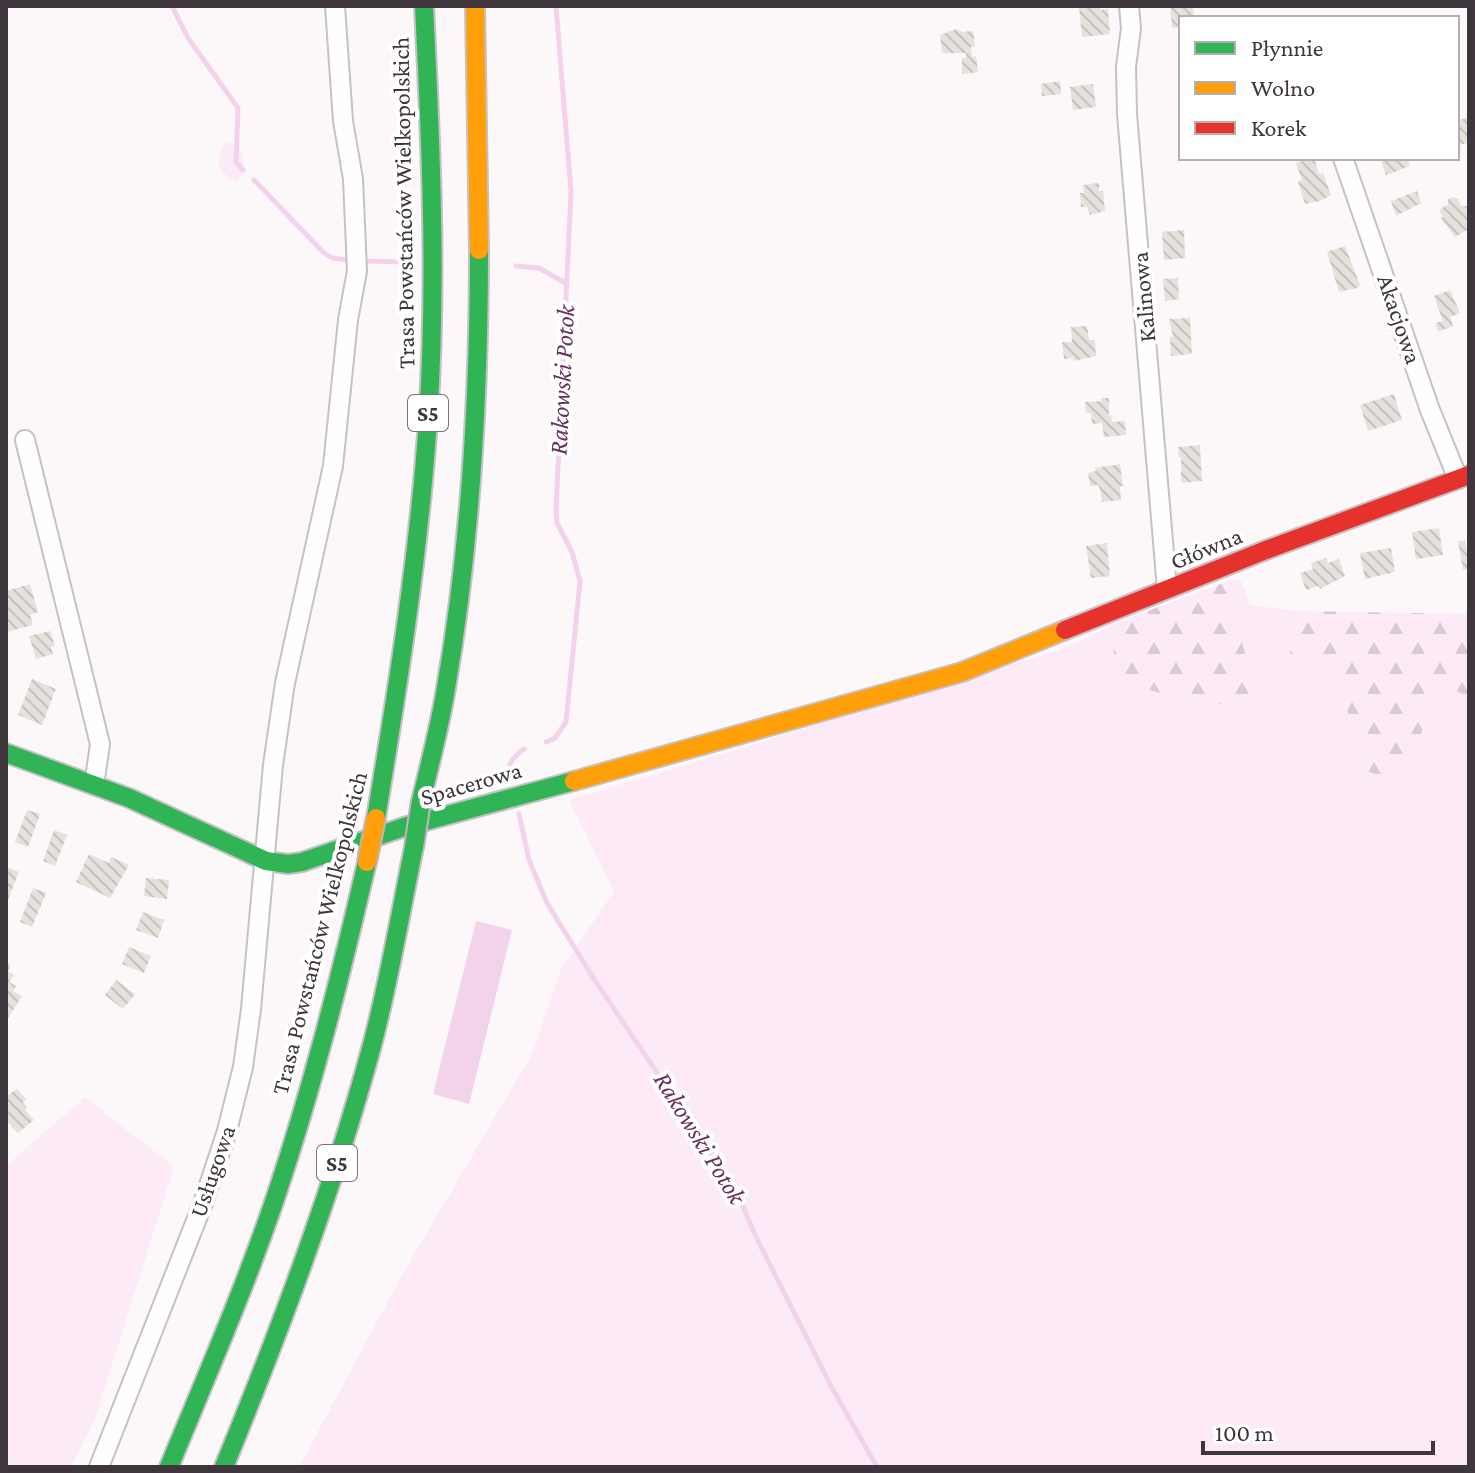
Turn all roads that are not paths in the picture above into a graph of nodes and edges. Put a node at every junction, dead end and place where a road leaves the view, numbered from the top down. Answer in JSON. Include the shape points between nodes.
{"nodes":[{"id":1,"x":335,"y":6,"type":"edge"},
{"id":2,"x":424,"y":6,"type":"edge"},
{"id":3,"x":475,"y":6,"type":"edge"},
{"id":4,"x":1129,"y":6,"type":"edge"},
{"id":5,"x":1344,"y":160,"type":"edge"},
{"id":6,"x":25,"y":440,"type":"dead end"},
{"id":7,"x":1463,"y":477,"type":"edge"},
{"id":8,"x":1167,"y":589,"type":"junction"},
{"id":9,"x":962,"y":672,"type":"joint"},
{"id":10,"x":6,"y":753,"type":"edge"},
{"id":11,"x":94,"y":785,"type":"junction"},
{"id":12,"x":266,"y":861,"type":"junction"},
{"id":13,"x":99,"y":1467,"type":"edge"},
{"id":14,"x":169,"y":1467,"type":"edge"},
{"id":15,"x":224,"y":1467,"type":"edge"}],
"edges":[{"from":1,"to":12,"type":"street","name":"Usługowa","via":[[357,271],[333,466],[285,683]]},
{"from":2,"to":14,"type":"main road","name":"Trasa Powstańców Wielkopolskich","number":"S5","bridge":true,"via":[[432,178],[428,420],[403,656],[376,818],[324,1032],[276,1196]]},
{"from":3,"to":15,"type":"main road","number":"S5","bridge":true,"via":[[481,158],[475,426],[449,673],[372,1046],[327,1195]]},
{"from":4,"to":8,"type":"street","name":"Kalinowa","via":[[1127,114]]},
{"from":5,"to":7,"type":"street","name":"Akacjowa","via":[[1430,410]]},
{"from":6,"to":11,"type":"street","via":[[100,744]]},
{"from":7,"to":8,"type":"main road","name":"Główna"},
{"from":8,"to":9,"type":"main road","name":"Główna"},
{"from":9,"to":12,"type":"main road","name":"Spacerowa","via":[[422,821],[302,862]]},
{"from":10,"to":11,"type":"main road","name":"Spacerowa"},
{"from":11,"to":12,"type":"main road","name":"Spacerowa"},
{"from":12,"to":13,"type":"street","name":"Usługowa","via":[[243,1067],[227,1131]]}]}
